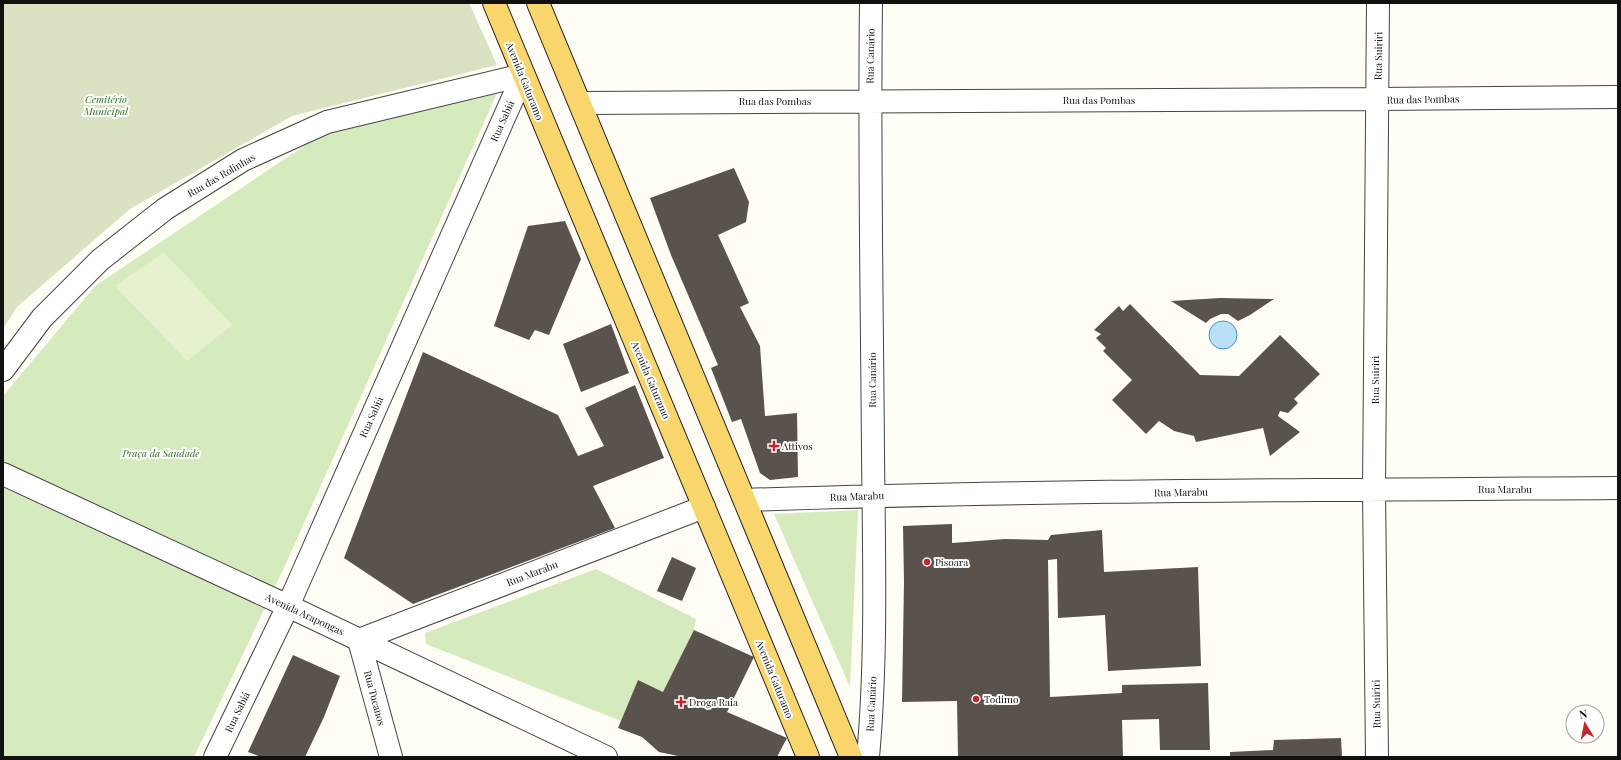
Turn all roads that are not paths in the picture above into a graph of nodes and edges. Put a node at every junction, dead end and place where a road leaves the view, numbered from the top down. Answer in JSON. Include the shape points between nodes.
{"nodes":[{"id":1,"x":494,"y":3,"type":"edge"},
{"id":2,"x":538,"y":3,"type":"edge"},
{"id":3,"x":871,"y":3,"type":"edge"},
{"id":4,"x":1378,"y":3,"type":"edge"},
{"id":5,"x":523,"y":75,"type":"junction"},
{"id":6,"x":1618,"y":96,"type":"edge"},
{"id":7,"x":1377,"y":99,"type":"junction"},
{"id":8,"x":870,"y":101,"type":"junction"},
{"id":9,"x":580,"y":103,"type":"junction"},
{"id":10,"x":3,"y":370,"type":"edge"},
{"id":11,"x":3,"y":474,"type":"edge"},
{"id":12,"x":1618,"y":488,"type":"edge"},
{"id":13,"x":1374,"y":489,"type":"junction"},
{"id":14,"x":873,"y":496,"type":"junction"},
{"id":15,"x":745,"y":500,"type":"junction"},
{"id":16,"x":704,"y":507,"type":"junction"},
{"id":17,"x":288,"y":606,"type":"junction"},
{"id":18,"x":359,"y":640,"type":"junction"},
{"id":19,"x":215,"y":757,"type":"edge"},
{"id":20,"x":391,"y":757,"type":"edge"},
{"id":21,"x":606,"y":757,"type":"edge"},
{"id":22,"x":808,"y":757,"type":"edge"},
{"id":23,"x":851,"y":757,"type":"edge"},
{"id":24,"x":868,"y":757,"type":"edge"},
{"id":25,"x":1377,"y":757,"type":"edge"}],
"edges":[{"from":1,"to":5,"type":"main road","name":"Avenida Gaturamo"},
{"from":2,"to":9,"type":"main road"},
{"from":3,"to":8,"type":"street","name":"Rua Canário"},
{"from":4,"to":7,"type":"street","name":"Rua Suiriri"},
{"from":5,"to":10,"type":"street","name":"Rua das Rolinhas","via":[[327,122],[243,160],[165,209],[100,260],[42,318]]},
{"from":5,"to":16,"type":"main road","name":"Avenida Gaturamo"},
{"from":5,"to":17,"type":"street","name":"Rua Sabiá"},
{"from":6,"to":7,"type":"street","name":"Rua das Pombas"},
{"from":7,"to":8,"type":"street","name":"Rua das Pombas"},
{"from":7,"to":13,"type":"street","name":"Rua Suiriri"},
{"from":8,"to":9,"type":"street","name":"Rua das Pombas"},
{"from":8,"to":14,"type":"street","name":"Rua Canário"},
{"from":9,"to":15,"type":"main road"},
{"from":11,"to":17,"type":"street","name":"Avenida Arapongas"},
{"from":12,"to":13,"type":"street","name":"Rua Marabu"},
{"from":13,"to":14,"type":"street","name":"Rua Marabu"},
{"from":13,"to":25,"type":"street","name":"Rua Suiriri"},
{"from":14,"to":15,"type":"street","name":"Rua Marabu"},
{"from":14,"to":24,"type":"street","name":"Rua Canário","via":[[873,704]]},
{"from":15,"to":23,"type":"main road"},
{"from":16,"to":18,"type":"street","name":"Rua Marabu"},
{"from":16,"to":22,"type":"main road","name":"Avenida Gaturamo"},
{"from":17,"to":18,"type":"street","name":"Avenida Arapongas"},
{"from":17,"to":19,"type":"street","name":"Rua Sabiá"},
{"from":18,"to":20,"type":"street","name":"Rua Tucanos"},
{"from":18,"to":21,"type":"street","name":"Avenida Arapongas"}]}
